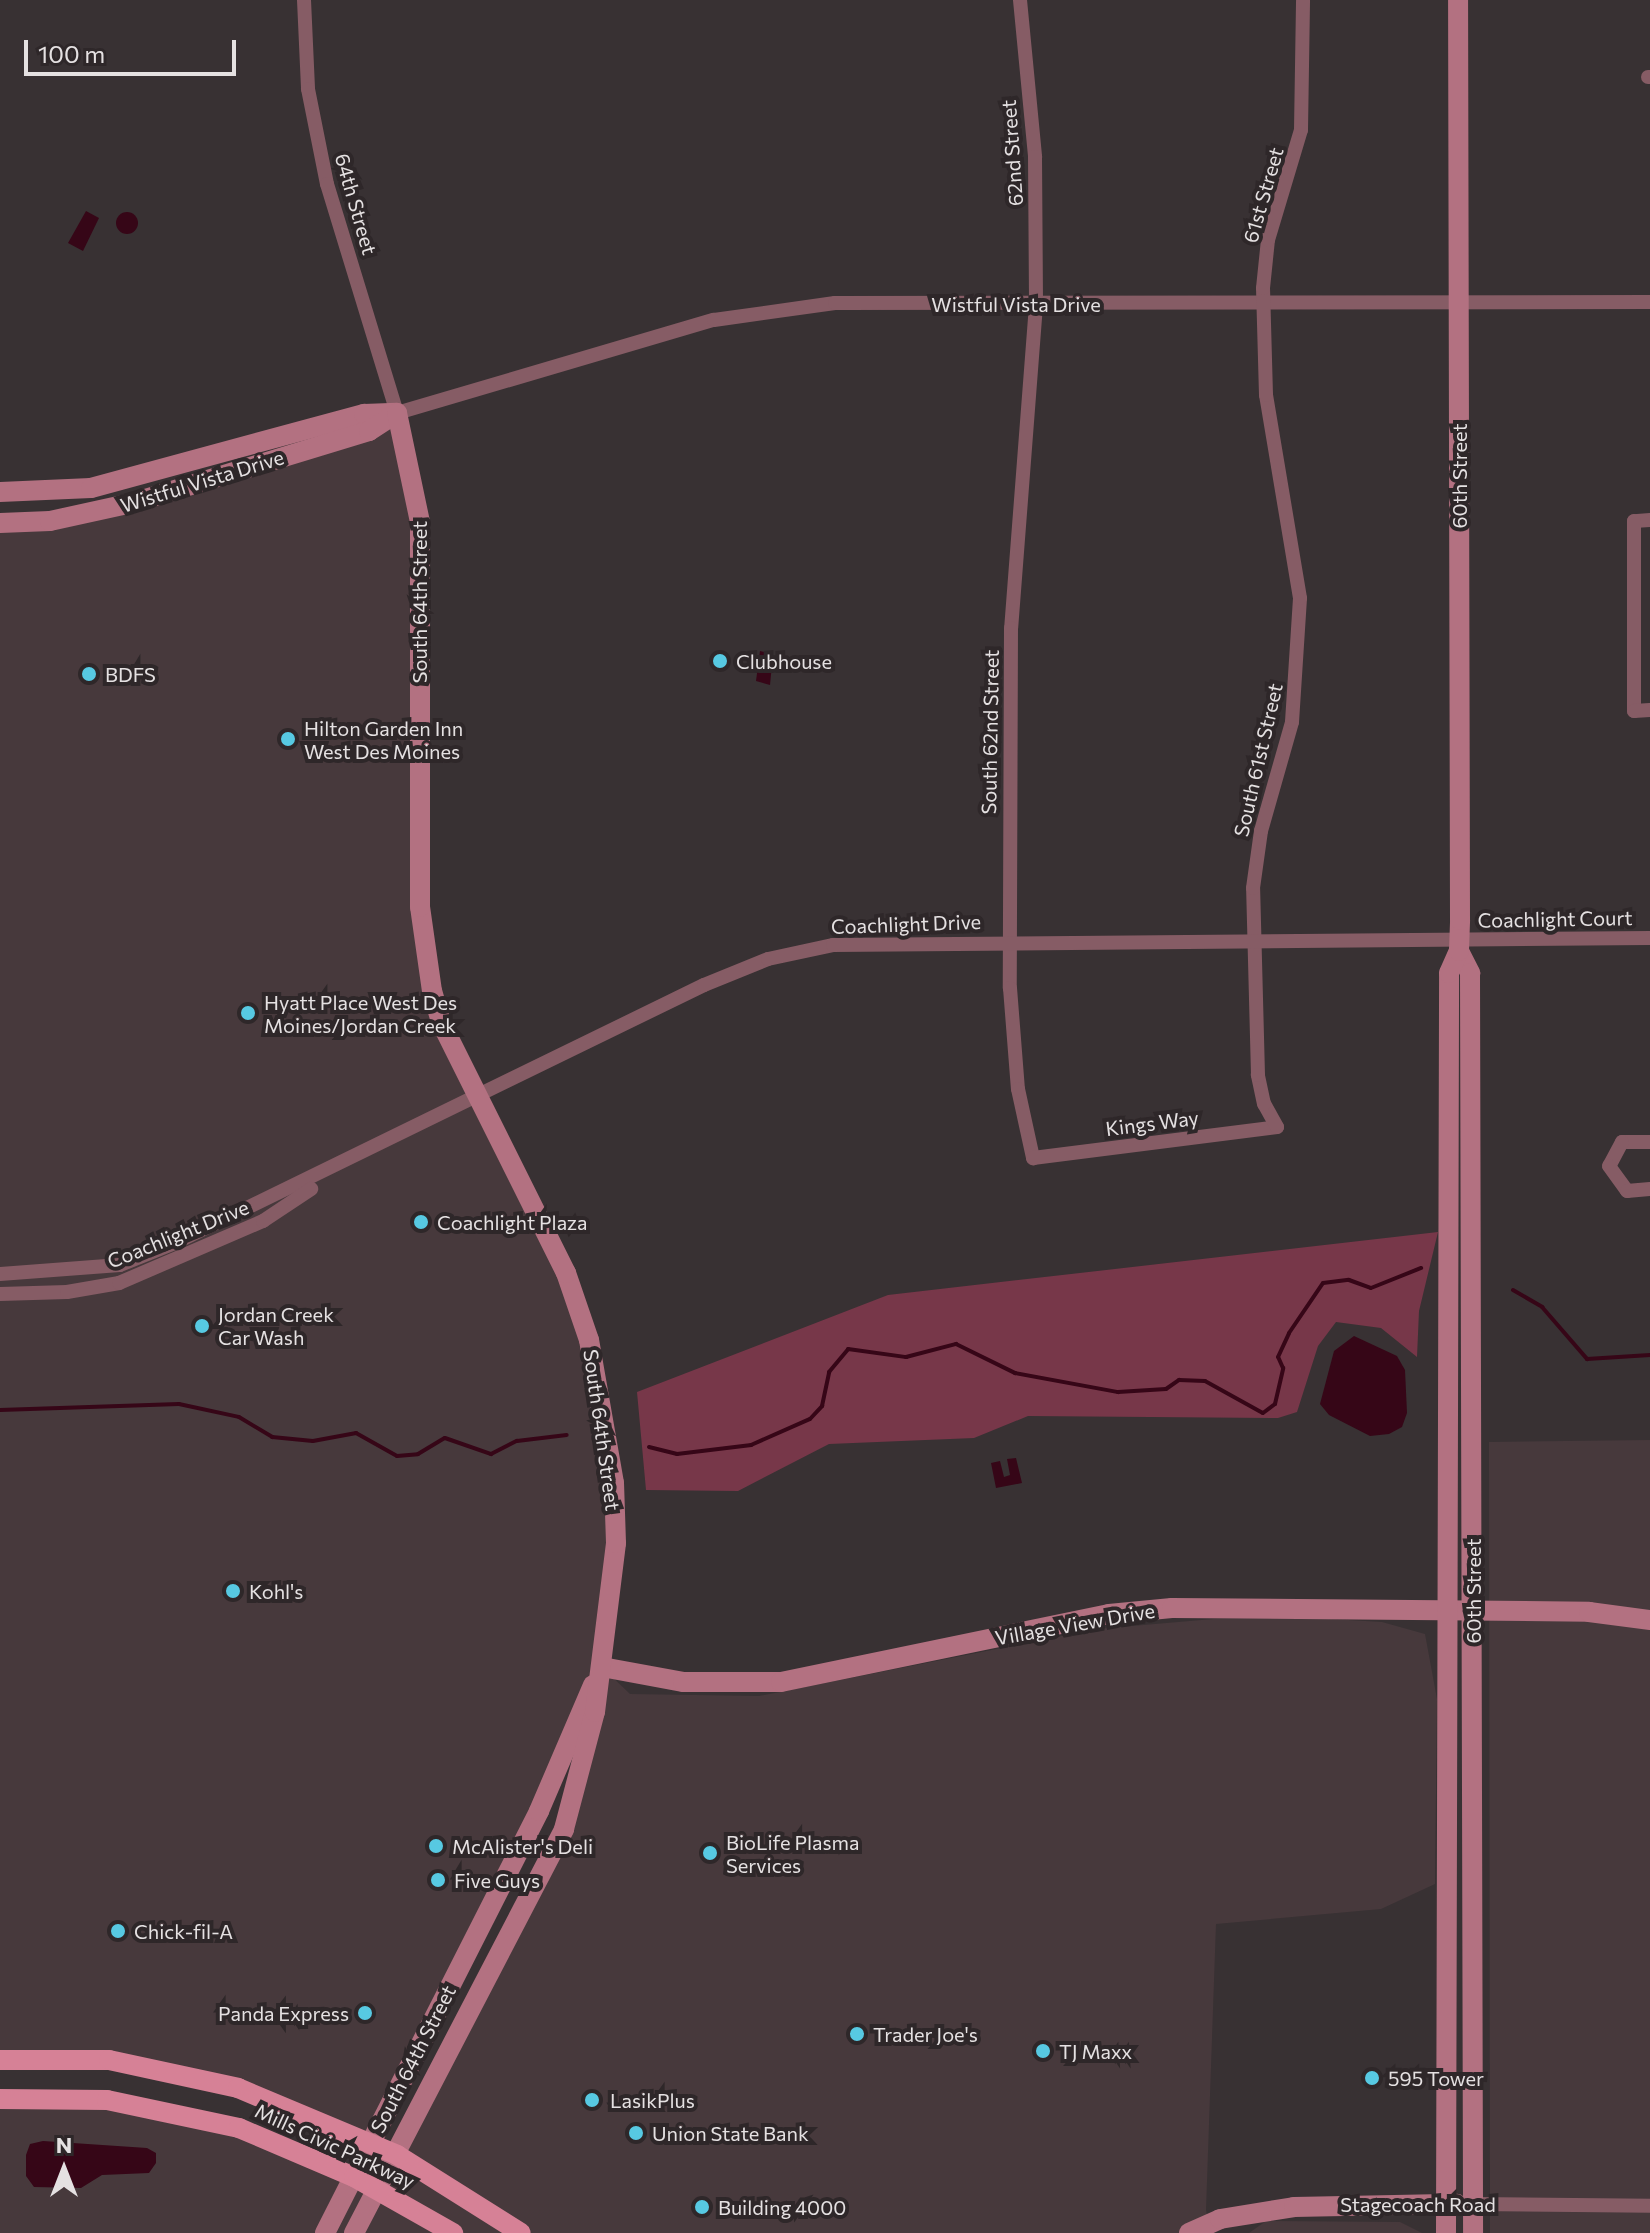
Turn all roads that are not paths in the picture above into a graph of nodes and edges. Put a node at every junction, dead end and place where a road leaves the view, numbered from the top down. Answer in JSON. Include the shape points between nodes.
{"nodes":[{"id":1,"x":304,"y":0,"type":"edge"},
{"id":2,"x":1020,"y":0,"type":"edge"},
{"id":3,"x":1303,"y":0,"type":"edge"},
{"id":4,"x":1458,"y":0,"type":"edge"},
{"id":5,"x":1650,"y":302,"type":"edge"},
{"id":6,"x":1263,"y":304,"type":"junction"},
{"id":7,"x":1459,"y":304,"type":"junction"},
{"id":8,"x":1036,"y":305,"type":"junction"},
{"id":9,"x":397,"y":413,"type":"junction"},
{"id":10,"x":0,"y":492,"type":"edge"},
{"id":11,"x":1650,"y":520,"type":"edge"},
{"id":12,"x":0,"y":523,"type":"edge"},
{"id":13,"x":1650,"y":710,"type":"edge"},
{"id":14,"x":1650,"y":938,"type":"edge"},
{"id":15,"x":1009,"y":941,"type":"junction"},
{"id":16,"x":1253,"y":941,"type":"junction"},
{"id":17,"x":1459,"y":945,"type":"junction"},
{"id":18,"x":478,"y":1099,"type":"junction"},
{"id":19,"x":1277,"y":1127,"type":"joint"},
{"id":20,"x":1650,"y":1142,"type":"edge"},
{"id":21,"x":1033,"y":1158,"type":"joint"},
{"id":22,"x":354,"y":1160,"type":"junction"},
{"id":23,"x":1650,"y":1189,"type":"edge"},
{"id":24,"x":0,"y":1274,"type":"edge"},
{"id":25,"x":0,"y":1294,"type":"edge"},
{"id":26,"x":1448,"y":1611,"type":"junction"},
{"id":27,"x":1473,"y":1611,"type":"junction"},
{"id":28,"x":1650,"y":1620,"type":"edge"},
{"id":29,"x":602,"y":1667,"type":"junction"},
{"id":30,"x":0,"y":2060,"type":"edge"},
{"id":31,"x":0,"y":2099,"type":"edge"},
{"id":32,"x":371,"y":2142,"type":"junction"},
{"id":33,"x":397,"y":2155,"type":"junction"},
{"id":34,"x":354,"y":2177,"type":"junction"},
{"id":35,"x":380,"y":2190,"type":"junction"},
{"id":36,"x":1447,"y":2204,"type":"junction"},
{"id":37,"x":1473,"y":2204,"type":"junction"},
{"id":38,"x":1650,"y":2206,"type":"edge"},
{"id":39,"x":325,"y":2233,"type":"edge"},
{"id":40,"x":354,"y":2233,"type":"edge"},
{"id":41,"x":453,"y":2233,"type":"edge"},
{"id":42,"x":521,"y":2233,"type":"edge"},
{"id":43,"x":1189,"y":2233,"type":"edge"},
{"id":44,"x":1446,"y":2233,"type":"edge"},
{"id":45,"x":1473,"y":2233,"type":"edge"}],
"edges":[{"from":1,"to":9,"type":"street","name":"64th Street","via":[[308,89],[327,184]]},
{"from":2,"to":8,"type":"street","name":"62nd Street","via":[[1035,157]]},
{"from":3,"to":6,"type":"street","name":"61st Street","via":[[1301,130],[1268,240]]},
{"from":4,"to":7,"type":"street","name":"60th Street"},
{"from":5,"to":7,"type":"street","name":"Wistful Vista Drive"},
{"from":6,"to":7,"type":"street","name":"Wistful Vista Drive"},
{"from":6,"to":8,"type":"street","name":"Wistful Vista Drive"},
{"from":6,"to":16,"type":"street","name":"South 61st Street","via":[[1266,395],[1296,559],[1301,640],[1292,722],[1255,859]]},
{"from":7,"to":17,"type":"street","name":"60th Street"},
{"from":8,"to":9,"type":"street","name":"Wistful Vista Drive","via":[[835,303],[730,318]]},
{"from":8,"to":15,"type":"street","name":"South 62nd Street","via":[[1011,628]]},
{"from":9,"to":10,"type":"street","name":"Wistful Vista Drive","via":[[364,414],[91,488]]},
{"from":9,"to":12,"type":"street","name":"Wistful Vista Drive","via":[[369,431],[132,503],[50,521]]},
{"from":9,"to":18,"type":"street","name":"South 64th Street","via":[[420,522],[420,907],[441,1022]]},
{"from":11,"to":13,"type":"street","via":[[1634,521],[1634,711]]},
{"from":14,"to":17,"type":"street","name":"Coachlight Court"},
{"from":15,"to":16,"type":"street","name":"Coachlight Drive"},
{"from":15,"to":18,"type":"street","name":"Coachlight Drive","via":[[875,941],[768,959],[704,985]]},
{"from":15,"to":21,"type":"street","name":"South 62nd Street","via":[[1012,1037]]},
{"from":16,"to":17,"type":"street","name":"Coachlight Drive"},
{"from":16,"to":19,"type":"street","name":"South 61st Street","via":[[1258,1075],[1264,1104]]},
{"from":17,"to":26,"type":"street","name":"60th Street","via":[[1449,973]]},
{"from":17,"to":27,"type":"street","name":"60th Street","via":[[1470,973]]},
{"from":18,"to":22,"type":"street","name":"Coachlight Drive"},
{"from":18,"to":29,"type":"street","name":"South 64th Street","via":[[566,1273],[599,1380],[614,1483],[616,1543]]},
{"from":19,"to":21,"type":"street","name":"Kings Way"},
{"from":20,"to":23,"type":"street","via":[[1622,1142],[1609,1166],[1627,1191]]},
{"from":22,"to":24,"type":"street","name":"Coachlight Drive","via":[[120,1265]]},
{"from":22,"to":25,"type":"street","name":"Coachlight Drive","via":[[263,1221],[119,1283],[67,1292]]},
{"from":26,"to":27,"type":"street","name":"Village View Drive"},
{"from":26,"to":29,"type":"street","name":"Village View Drive","via":[[1232,1608],[1109,1614],[756,1684],[683,1682]]},
{"from":26,"to":36,"type":"street","name":"60th Street"},
{"from":27,"to":28,"type":"street","name":"Village View Drive","via":[[1589,1612]]},
{"from":27,"to":37,"type":"street","name":"60th Street"},
{"from":29,"to":32,"type":"street","name":"South 64th Street","via":[[539,1811]]},
{"from":29,"to":33,"type":"street","name":"South 64th Street","via":[[564,1829]]},
{"from":30,"to":32,"type":"main road","name":"Mills Civic Parkway","via":[[109,2060],[200,2077],[287,2105]]},
{"from":31,"to":34,"type":"main road","name":"Mills Civic Parkway","via":[[107,2100],[198,2116],[280,2143]]},
{"from":32,"to":33,"type":"main road","name":"Mills Civic Parkway"},
{"from":32,"to":34,"type":"street","name":"South 64th Street"},
{"from":33,"to":35,"type":"street","name":"South 64th Street"},
{"from":33,"to":42,"type":"main road","name":"Mills Civic Parkway"},
{"from":34,"to":35,"type":"main road","name":"Mills Civic Parkway"},
{"from":34,"to":39,"type":"street","name":"South 64th Street"},
{"from":35,"to":40,"type":"street","name":"South 64th Street"},
{"from":35,"to":41,"type":"main road","name":"Mills Civic Parkway"},
{"from":36,"to":37,"type":"street","name":"Stagecoach Road"},
{"from":36,"to":43,"type":"street","name":"Stagecoach Road","via":[[1294,2207],[1220,2219]]},
{"from":36,"to":44,"type":"street","name":"60th Street"},
{"from":37,"to":38,"type":"street","name":"Stagecoach Road"},
{"from":37,"to":45,"type":"street","name":"60th Street"}]}
